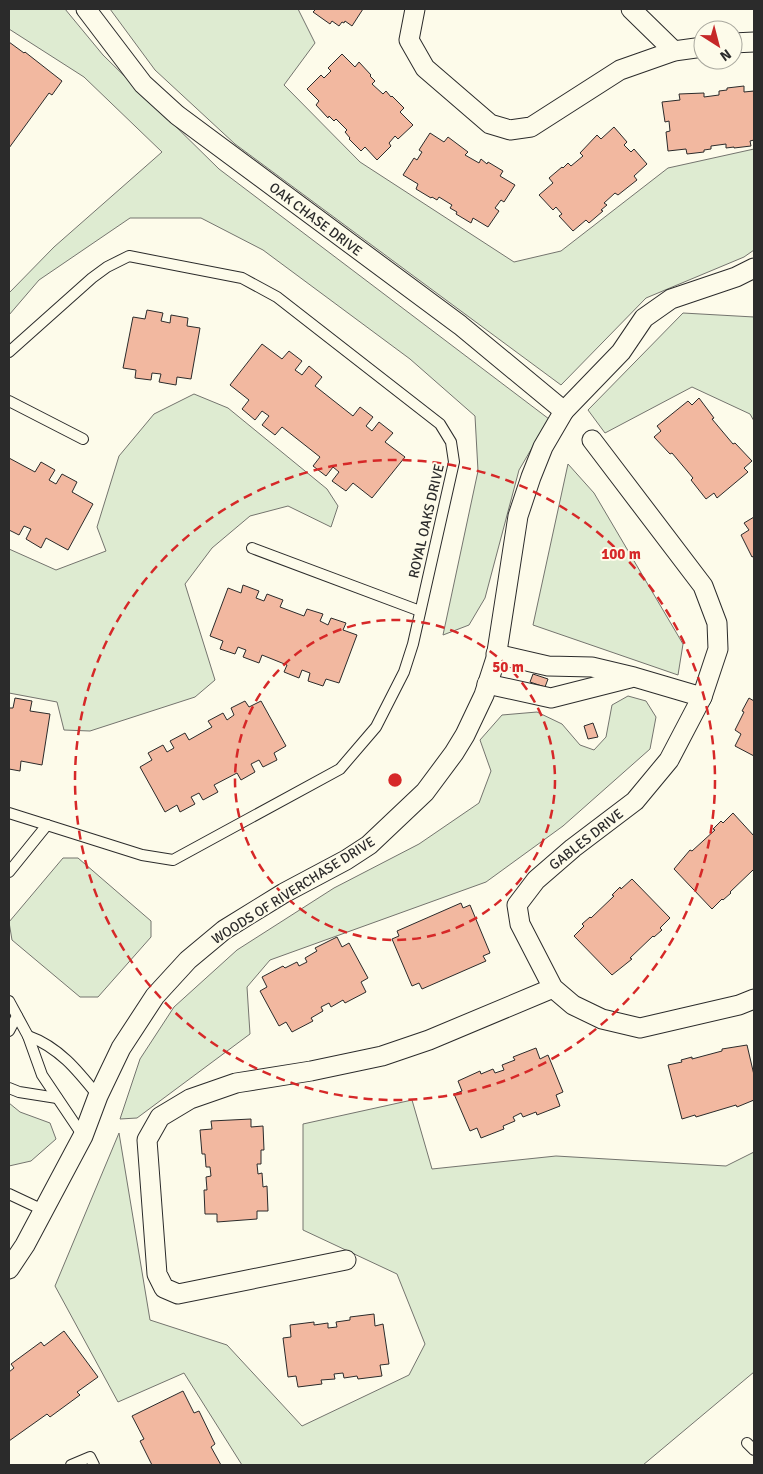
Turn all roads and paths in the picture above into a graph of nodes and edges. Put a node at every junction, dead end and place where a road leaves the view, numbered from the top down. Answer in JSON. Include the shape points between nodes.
{"nodes":[{"id":1,"x":86,"y":9,"type":"edge"},
{"id":2,"x":415,"y":9,"type":"edge"},
{"id":3,"x":631,"y":9,"type":"edge"},
{"id":4,"x":693,"y":48,"type":"edge"},
{"id":5,"x":674,"y":51,"type":"junction"},
{"id":6,"x":754,"y":268,"type":"edge"},
{"id":7,"x":9,"y":352,"type":"edge"},
{"id":8,"x":9,"y":401,"type":"edge"},
{"id":9,"x":564,"y":411,"type":"junction"},
{"id":10,"x":83,"y":439,"type":"dead end"},
{"id":11,"x":592,"y":440,"type":"dead end"},
{"id":12,"x":252,"y":548,"type":"dead end"},
{"id":13,"x":420,"y":611,"type":"junction"},
{"id":14,"x":496,"y":654,"type":"junction"},
{"id":15,"x":634,"y":677,"type":"junction"},
{"id":16,"x":487,"y":684,"type":"junction"},
{"id":17,"x":702,"y":697,"type":"junction"},
{"id":18,"x":9,"y":813,"type":"edge"},
{"id":19,"x":48,"y":825,"type":"junction"},
{"id":20,"x":9,"y":872,"type":"edge"},
{"id":21,"x":553,"y":988,"type":"junction"},
{"id":22,"x":754,"y":998,"type":"edge"},
{"id":23,"x":9,"y":1001,"type":"edge"},
{"id":24,"x":17,"y":1016,"type":"junction"},
{"id":25,"x":9,"y":1031,"type":"edge"},
{"id":26,"x":28,"y":1036,"type":"junction"},
{"id":27,"x":9,"y":1088,"type":"edge"},
{"id":28,"x":98,"y":1096,"type":"junction"},
{"id":29,"x":57,"y":1098,"type":"junction"},
{"id":30,"x":83,"y":1136,"type":"junction"},
{"id":31,"x":9,"y":1194,"type":"edge"},
{"id":32,"x":44,"y":1210,"type":"junction"},
{"id":33,"x":346,"y":1260,"type":"dead end"},
{"id":34,"x":9,"y":1269,"type":"edge"},
{"id":35,"x":71,"y":1465,"type":"edge"},
{"id":36,"x":94,"y":1465,"type":"edge"}],
"edges":[{"from":1,"to":9,"type":"street","name":"OAK CHASE DRIVE","via":[[143,84],[177,115],[460,325]]},
{"from":2,"to":5,"type":"street","via":[[409,40],[425,68],[490,124],[510,130],[531,127],[620,70]]},
{"from":3,"to":5,"type":"street"},
{"from":4,"to":5,"type":"street"},
{"from":6,"to":9,"type":"street","name":"WOODS OF RIVERCHASE DRIVE","via":[[671,299],[644,318],[621,352]]},
{"from":7,"to":13,"type":"lane","name":"ROYAL OAKS DRIVE","via":[[92,278],[129,256],[242,278],[277,297],[440,424],[451,442],[454,462]]},
{"from":8,"to":10,"type":"lane"},
{"from":9,"to":14,"type":"street","name":"WOODS OF RIVERCHASE DRIVE","via":[[543,447],[518,516]]},
{"from":11,"to":17,"type":"street","name":"GABLES DRIVE","via":[[703,586],[717,623],[718,649]]},
{"from":12,"to":13,"type":"lane"},
{"from":13,"to":19,"type":"lane","name":"ROYAL OAKS DRIVE","via":[[404,672],[376,727],[340,769],[173,860],[142,855]]},
{"from":14,"to":15,"type":"street","via":[[548,666],[592,667]]},
{"from":14,"to":16,"type":"street","name":"WOODS OF RIVERCHASE DRIVE"},
{"from":15,"to":16,"type":"street","via":[[551,698]]},
{"from":15,"to":17,"type":"street"},
{"from":16,"to":28,"type":"street","name":"WOODS OF RIVERCHASE DRIVE","via":[[465,734],[425,792],[369,845],[224,930],[188,960],[155,996],[139,1020],[121,1048]]},
{"from":17,"to":21,"type":"street","name":"GABLES DRIVE","via":[[668,760],[635,801],[536,880],[517,905],[520,924]]},
{"from":18,"to":19,"type":"lane","name":"ROYAL OAKS DRIVE"},
{"from":19,"to":20,"type":"lane"},
{"from":21,"to":22,"type":"street","name":"GABLES DRIVE","via":[[573,1005],[602,1019],[640,1028],[740,1005]]},
{"from":21,"to":33,"type":"street","via":[[382,1056],[236,1084],[190,1099],[160,1117],[147,1140],[157,1274],[164,1288],[178,1294]]},
{"from":23,"to":24,"type":"lane"},
{"from":24,"to":25,"type":"lane"},
{"from":24,"to":26,"type":"lane"},
{"from":26,"to":28,"type":"lane","via":[[60,1053]]},
{"from":26,"to":29,"type":"lane","via":[[42,1075]]},
{"from":27,"to":29,"type":"lane"},
{"from":28,"to":30,"type":"street","name":"WOODS OF RIVERCHASE DRIVE"},
{"from":29,"to":30,"type":"lane"},
{"from":30,"to":32,"type":"street","name":"WOODS OF RIVERCHASE DRIVE"},
{"from":31,"to":32,"type":"lane"},
{"from":32,"to":34,"type":"street","name":"WOODS OF RIVERCHASE DRIVE"},
{"from":35,"to":36,"type":"lane","via":[[90,1457]]}]}
